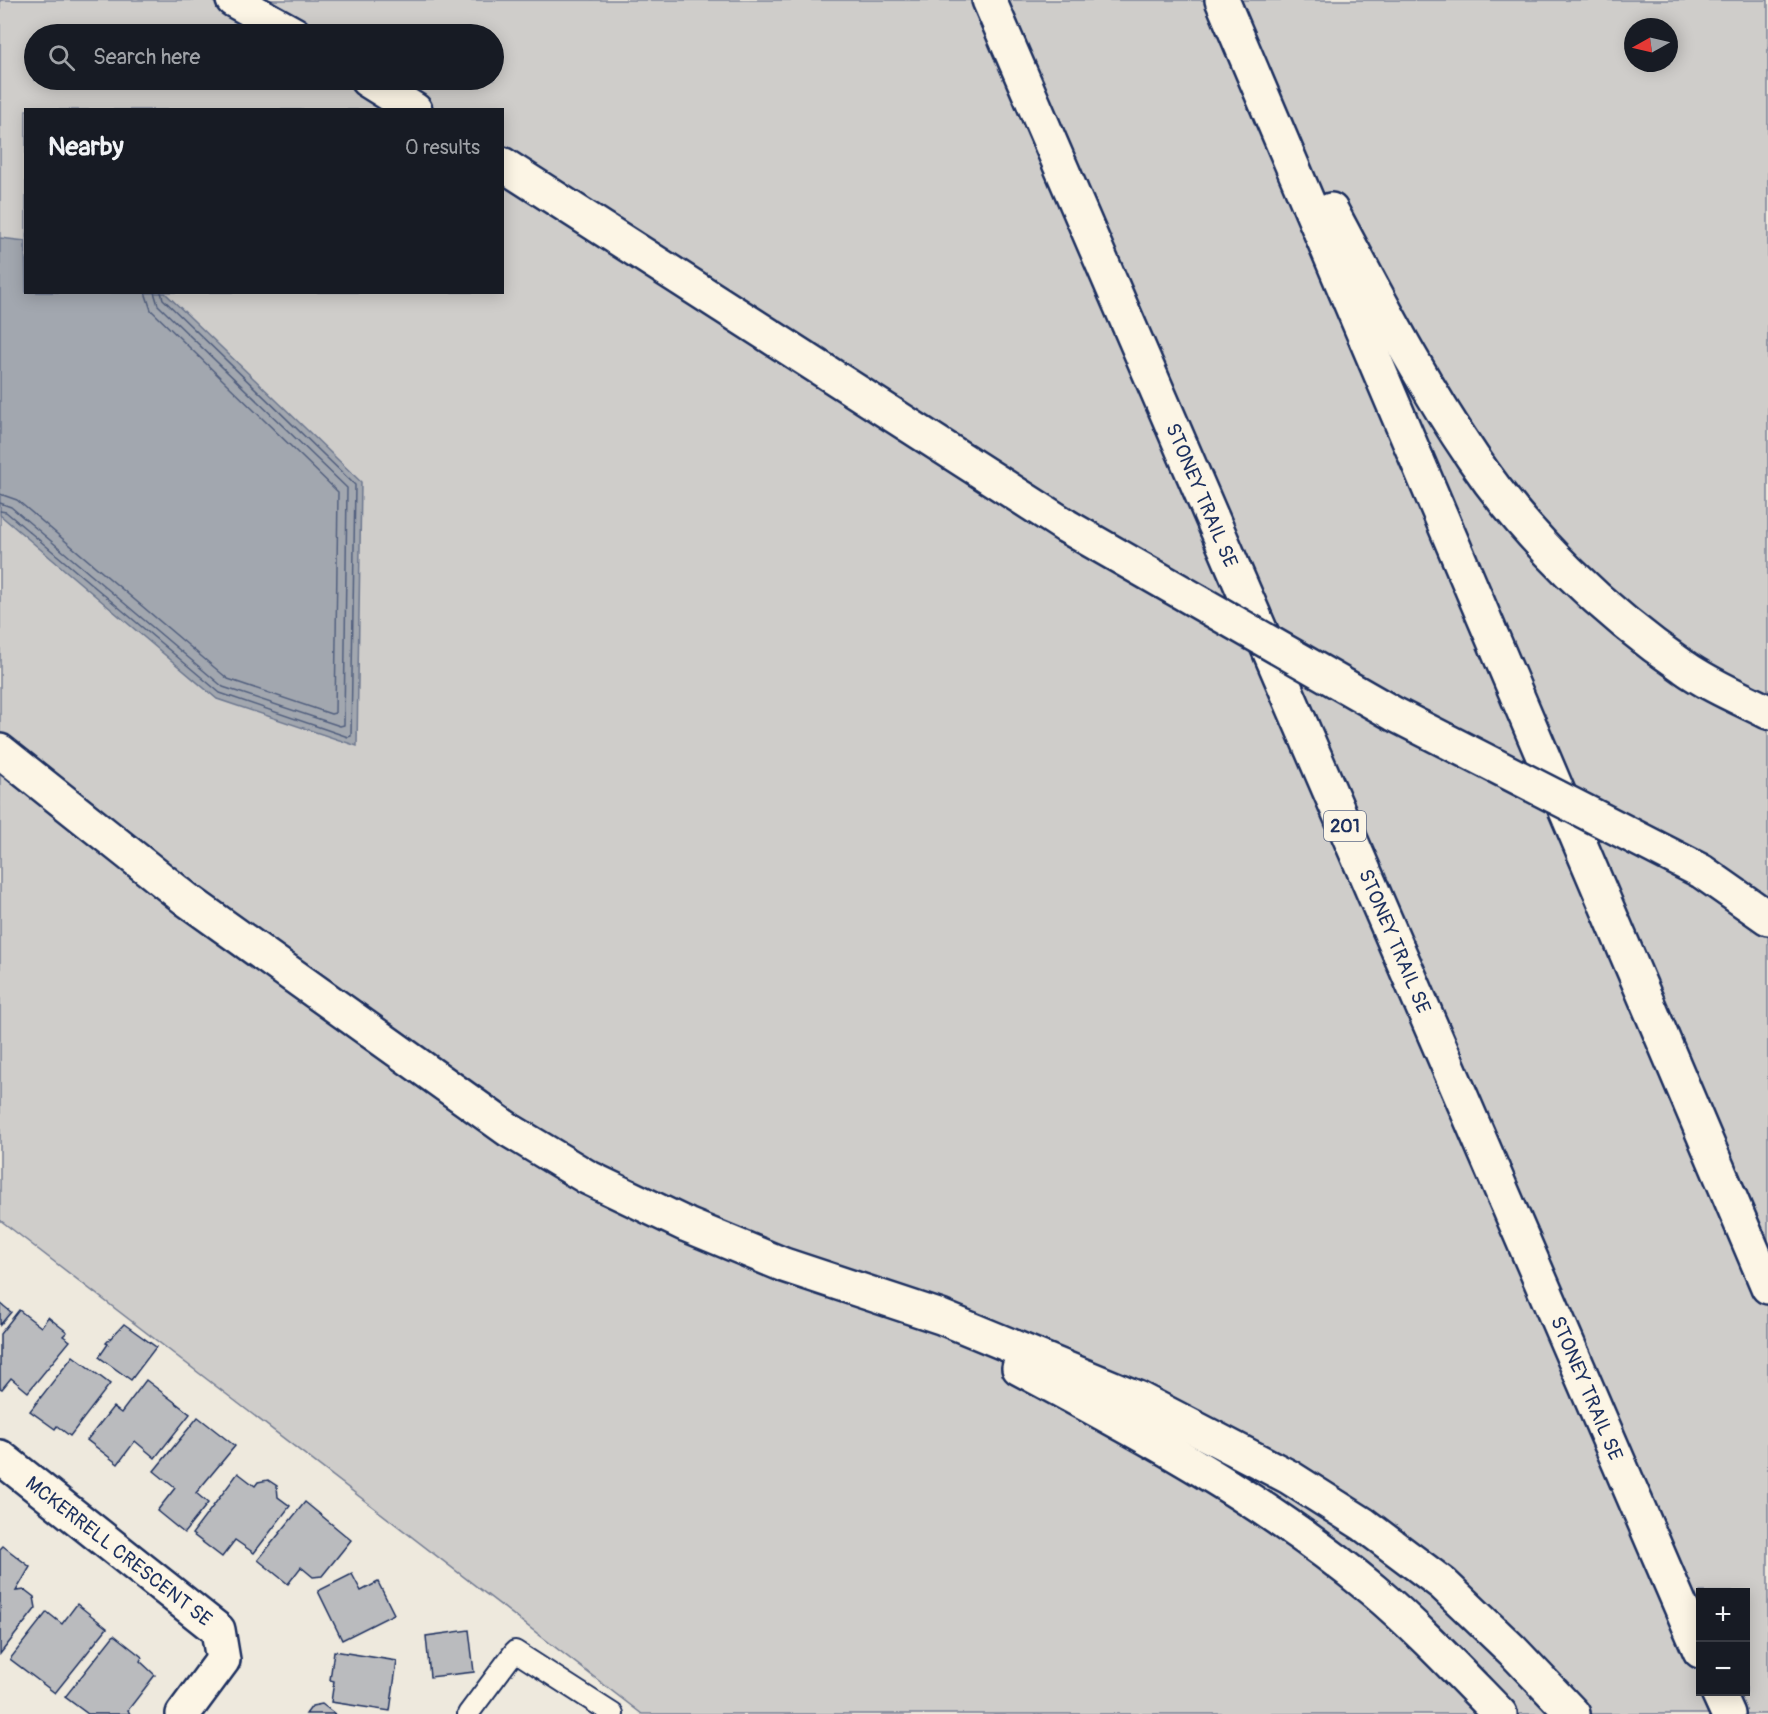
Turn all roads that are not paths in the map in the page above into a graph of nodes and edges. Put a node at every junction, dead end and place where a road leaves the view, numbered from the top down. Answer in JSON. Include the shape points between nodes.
{"nodes":[{"id":1,"x":233,"y":0,"type":"edge"},
{"id":2,"x":989,"y":0,"type":"edge"},
{"id":3,"x":1222,"y":0,"type":"edge"},
{"id":4,"x":276,"y":24,"type":"edge"},
{"id":5,"x":1235,"y":31,"type":"junction"},
{"id":6,"x":383,"y":90,"type":"edge"},
{"id":7,"x":412,"y":108,"type":"edge"},
{"id":8,"x":504,"y":165,"type":"edge"},
{"id":9,"x":1768,"y":712,"type":"edge"},
{"id":10,"x":0,"y":751,"type":"edge"},
{"id":11,"x":1701,"y":872,"type":"junction"},
{"id":12,"x":1768,"y":895,"type":"edge"},
{"id":13,"x":1768,"y":918,"type":"edge"},
{"id":14,"x":1768,"y":1287,"type":"edge"},
{"id":15,"x":866,"y":1293,"type":"junction"},
{"id":16,"x":0,"y":1457,"type":"edge"},
{"id":17,"x":1697,"y":1642,"type":"edge"},
{"id":18,"x":1720,"y":1696,"type":"edge"},
{"id":19,"x":183,"y":1714,"type":"edge"},
{"id":20,"x":468,"y":1714,"type":"edge"},
{"id":21,"x":613,"y":1714,"type":"edge"},
{"id":22,"x":1500,"y":1714,"type":"edge"},
{"id":23,"x":1573,"y":1714,"type":"edge"},
{"id":24,"x":1728,"y":1714,"type":"edge"}],
"edges":[{"from":1,"to":4,"type":"main road"},
{"from":2,"to":17,"type":"main road","name":"STONEY TRAIL SE","number":"201"},
{"from":3,"to":5,"type":"main road"},
{"from":5,"to":9,"type":"main road","via":[[1421,377],[1474,460],[1572,576],[1631,628],[1686,669]]},
{"from":5,"to":14,"type":"main road"},
{"from":6,"to":7,"type":"main road"},
{"from":8,"to":11,"type":"main road","bridge":true,"via":[[1066,526],[1394,714]]},
{"from":10,"to":15,"type":"main road","via":[[186,899],[509,1130],[587,1178],[687,1225]]},
{"from":11,"to":12,"type":"main road"},
{"from":11,"to":13,"type":"main road"},
{"from":15,"to":22,"type":"main road","via":[[1120,1422],[1273,1515],[1373,1590]]},
{"from":15,"to":23,"type":"main road","via":[[941,1317],[1137,1398],[1289,1478],[1363,1524],[1443,1584]]},
{"from":16,"to":19,"type":"main road","name":"MCKERRELL CRESCENT SE","via":[[218,1630],[223,1660]]},
{"from":18,"to":24,"type":"main road"},
{"from":20,"to":21,"type":"lane","via":[[515,1651]]}]}
